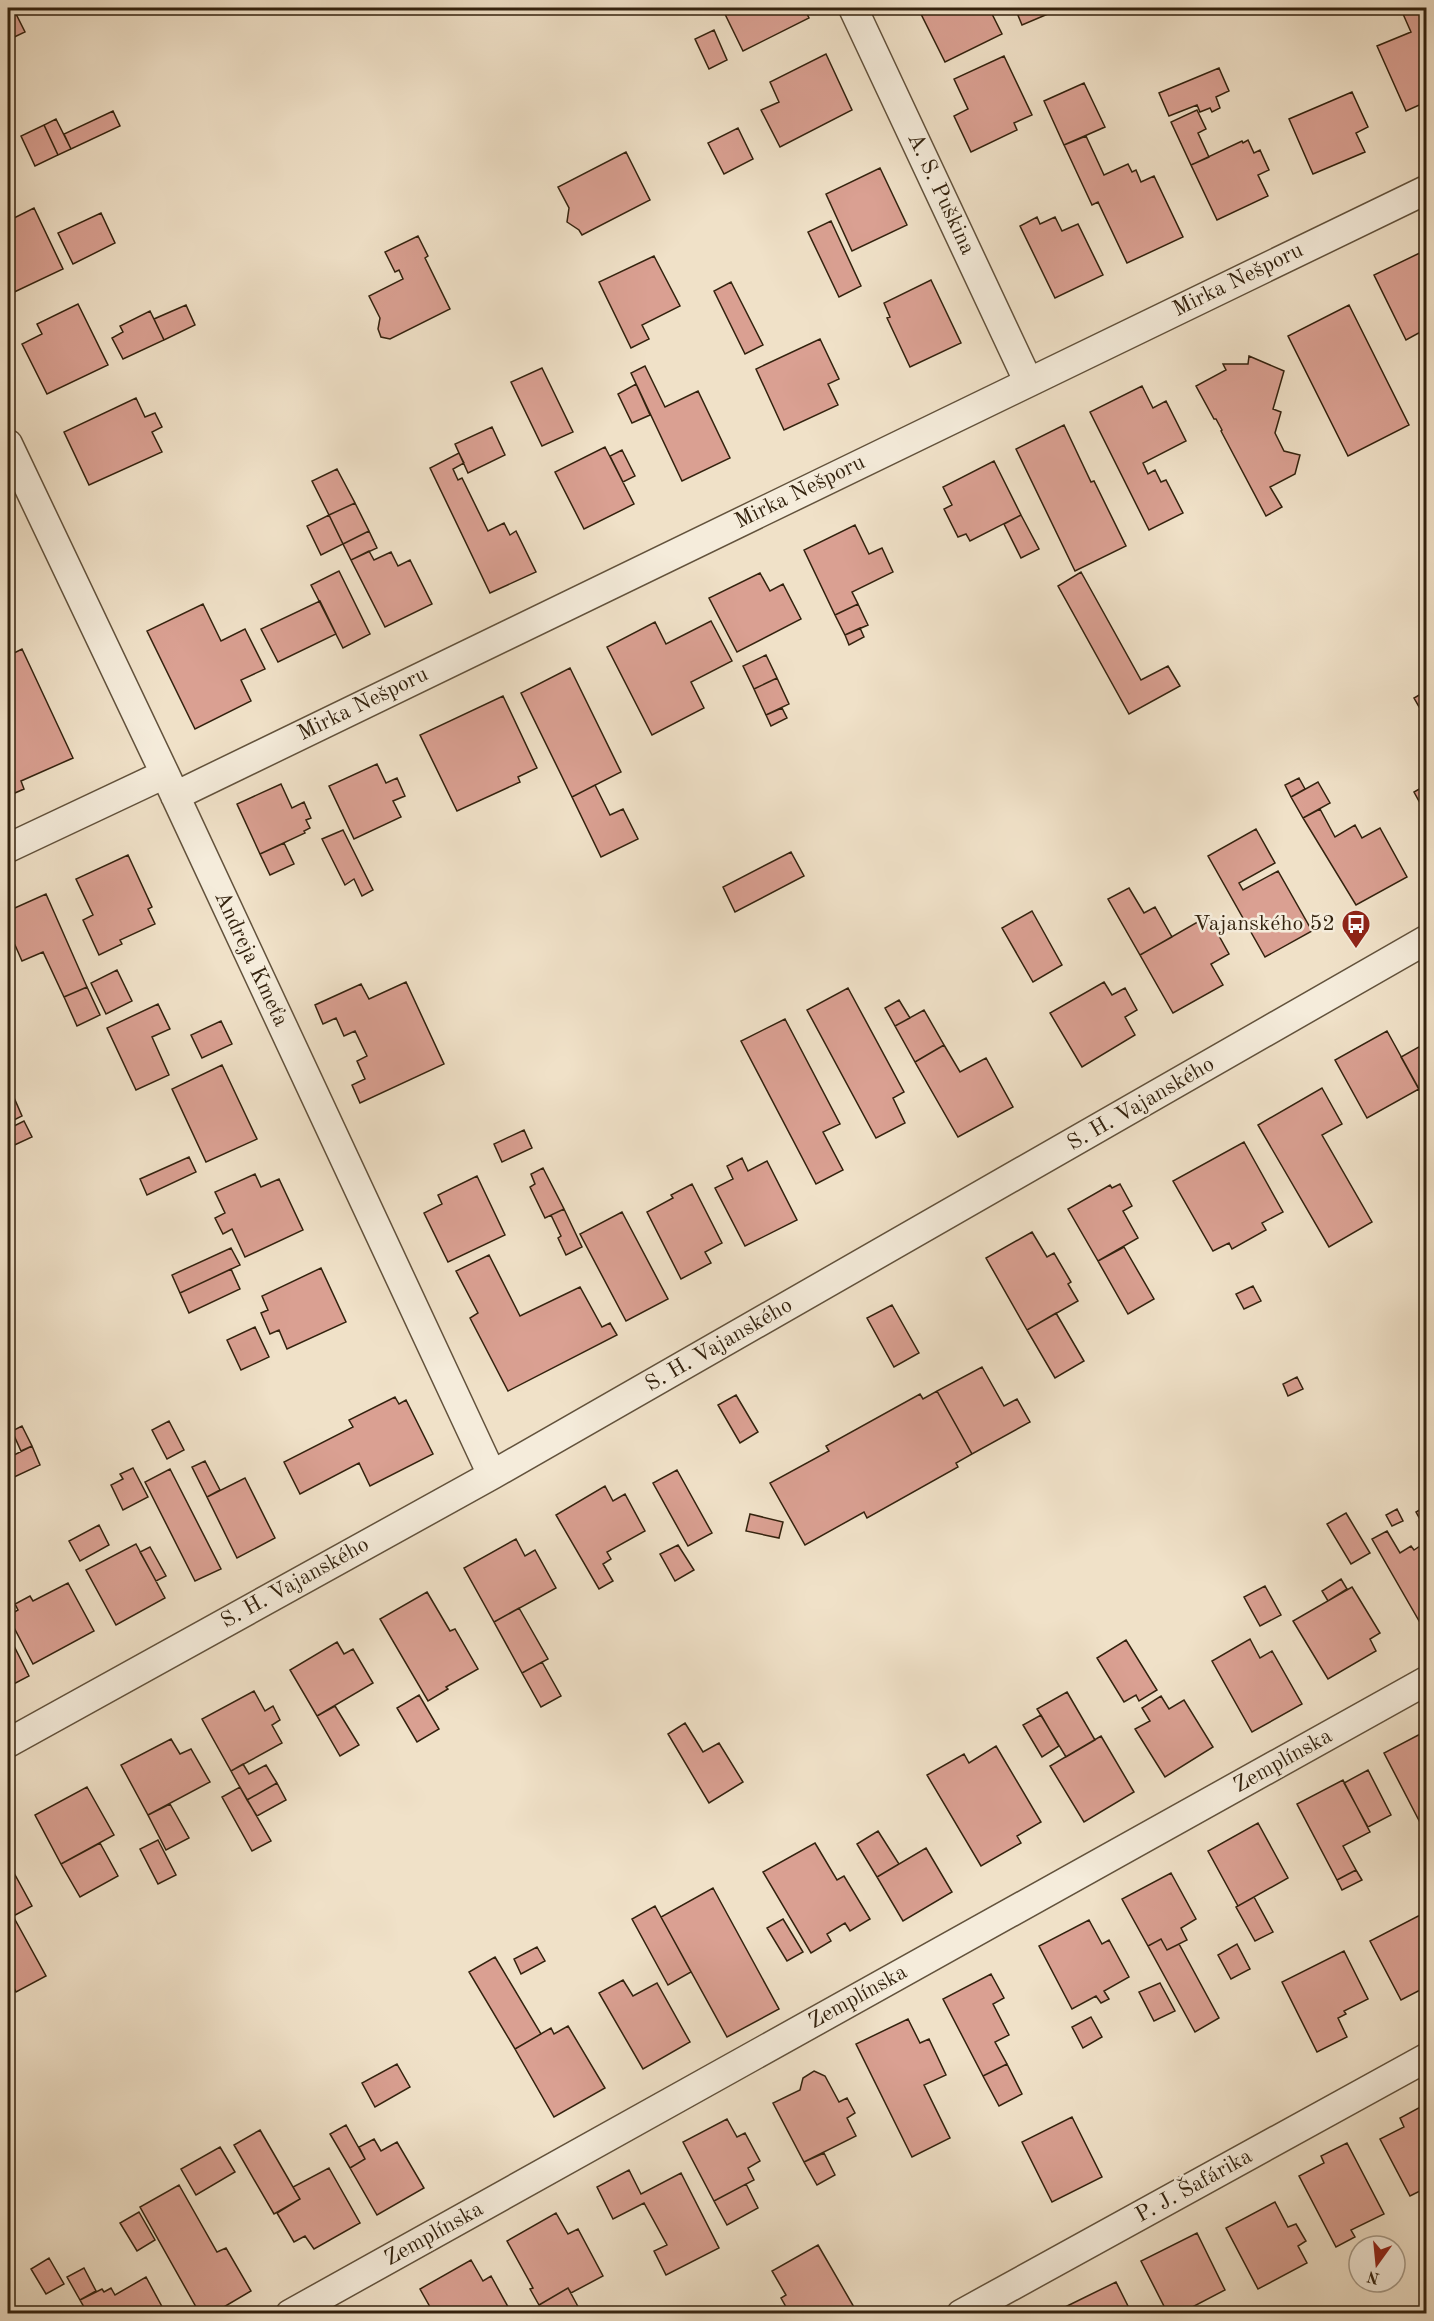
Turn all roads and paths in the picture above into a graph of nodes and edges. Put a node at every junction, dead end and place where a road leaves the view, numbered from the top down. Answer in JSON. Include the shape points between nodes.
{"nodes":[{"id":1,"x":853,"y":8,"type":"edge"},
{"id":2,"x":1426,"y":190,"type":"edge"},
{"id":3,"x":1028,"y":381,"type":"junction"},
{"id":4,"x":8,"y":444,"type":"edge"},
{"id":5,"x":170,"y":785,"type":"junction"},
{"id":6,"x":8,"y":848,"type":"edge"},
{"id":7,"x":1426,"y":940,"type":"edge"},
{"id":8,"x":492,"y":1475,"type":"junction"},
{"id":9,"x":1426,"y":1681,"type":"edge"},
{"id":10,"x":8,"y":1743,"type":"edge"},
{"id":11,"x":1426,"y":2058,"type":"edge"},
{"id":12,"x":290,"y":2313,"type":"edge"},
{"id":13,"x":961,"y":2313,"type":"edge"}],
"edges":[{"from":1,"to":3,"type":"street","name":"A. S. Puškina"},
{"from":2,"to":3,"type":"street","name":"Mirka Nešporu"},
{"from":3,"to":5,"type":"street","name":"Mirka Nešporu"},
{"from":4,"to":5,"type":"street","name":"Andreja Kmeťa"},
{"from":5,"to":6,"type":"street","name":"Mirka Nešporu"},
{"from":5,"to":8,"type":"street","name":"Andreja Kmeťa"},
{"from":7,"to":8,"type":"street","name":"S. H. Vajanského"},
{"from":8,"to":10,"type":"street","name":"S. H. Vajanského"},
{"from":9,"to":12,"type":"street","name":"Zemplínska"},
{"from":11,"to":13,"type":"street","name":"P. J. Šafárika"}]}
